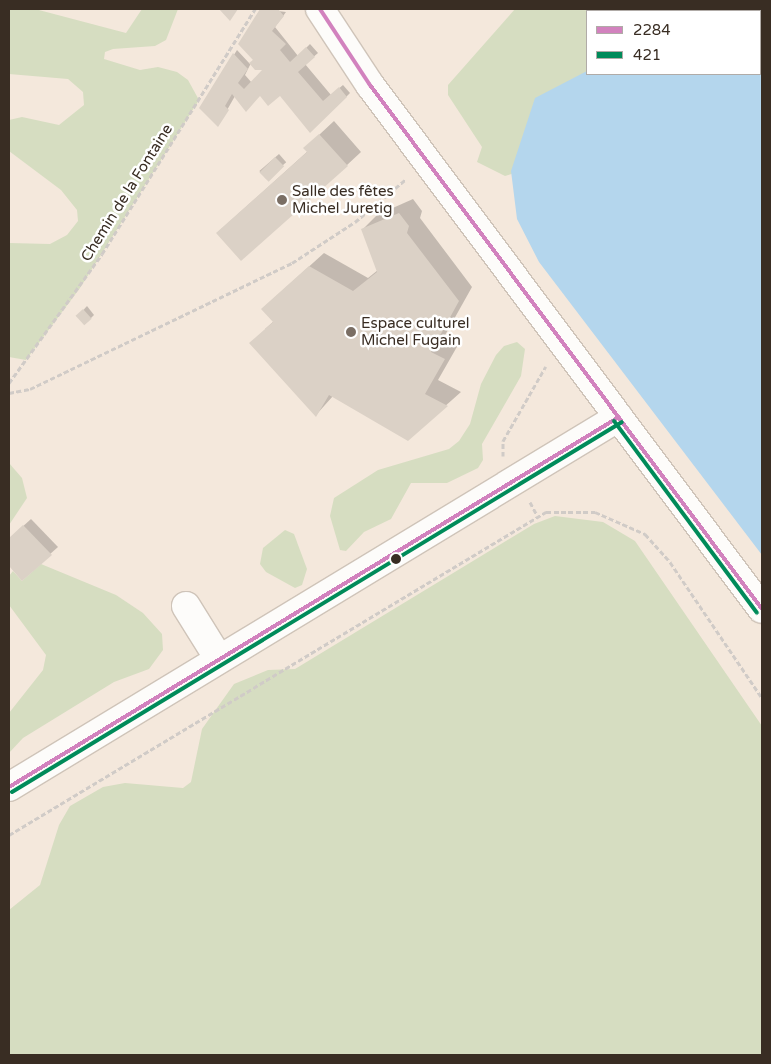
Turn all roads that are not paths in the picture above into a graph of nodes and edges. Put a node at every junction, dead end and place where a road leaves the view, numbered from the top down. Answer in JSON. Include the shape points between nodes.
{"nodes":[{"id":1,"x":320,"y":9,"type":"edge"},
{"id":2,"x":619,"y":417,"type":"junction"},
{"id":3,"x":186,"y":606,"type":"dead end"},
{"id":4,"x":762,"y":609,"type":"edge"},
{"id":5,"x":219,"y":659,"type":"junction"},
{"id":6,"x":9,"y":787,"type":"edge"}],
"edges":[{"from":1,"to":2,"type":"street","via":[[370,84]]},
{"from":2,"to":4,"type":"street"},
{"from":2,"to":5,"type":"street"},
{"from":3,"to":5,"type":"street"},
{"from":5,"to":6,"type":"street"}]}
